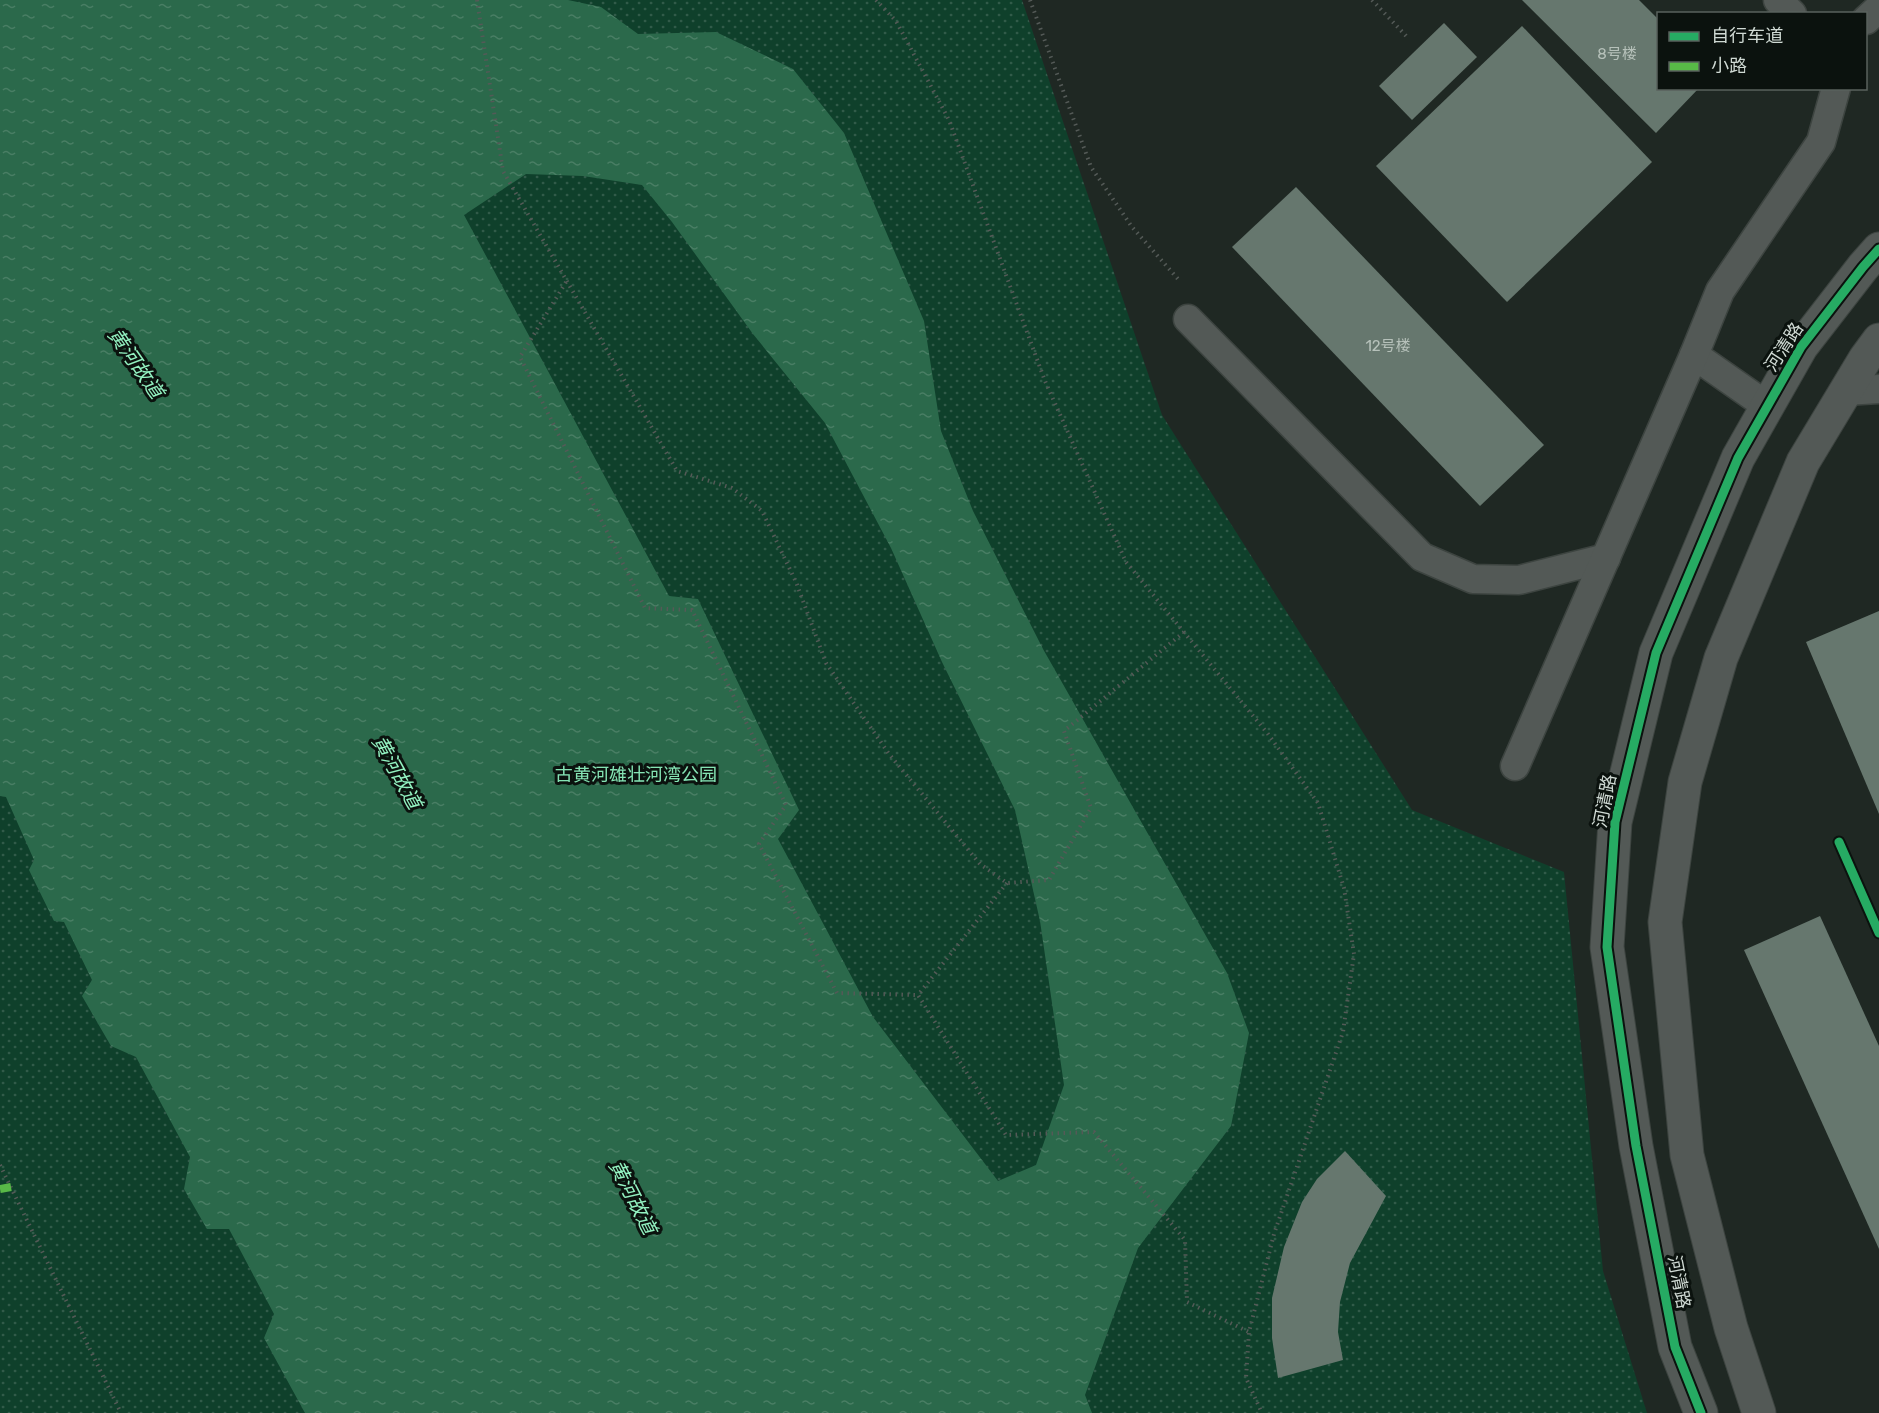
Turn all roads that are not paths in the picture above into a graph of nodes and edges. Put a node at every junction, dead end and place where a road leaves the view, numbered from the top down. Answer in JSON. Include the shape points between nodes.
{"nodes":[{"id":1,"x":1778,"y":0,"type":"edge"},
{"id":2,"x":1879,"y":8,"type":"edge"},
{"id":3,"x":1790,"y":12,"type":"edge"},
{"id":4,"x":1867,"y":19,"type":"edge"},
{"id":5,"x":1835,"y":90,"type":"edge"},
{"id":6,"x":1879,"y":249,"type":"edge"},
{"id":7,"x":1188,"y":319,"type":"road end"},
{"id":8,"x":1879,"y":340,"type":"edge"},
{"id":9,"x":1694,"y":355,"type":"junction"},
{"id":10,"x":1879,"y":389,"type":"edge"},
{"id":11,"x":1846,"y":391,"type":"junction"},
{"id":12,"x":1767,"y":406,"type":"junction"},
{"id":13,"x":1606,"y":558,"type":"junction"},
{"id":14,"x":1515,"y":766,"type":"dead end"},
{"id":15,"x":1701,"y":1413,"type":"edge"},
{"id":16,"x":1759,"y":1413,"type":"edge"}],
"edges":[{"from":1,"to":3,"type":"lane"},
{"from":2,"to":4,"type":"lane"},
{"from":5,"to":9,"type":"lane","via":[[1821,142],[1720,291]]},
{"from":6,"to":12,"type":"street","name":"河清路","via":[[1801,347]]},
{"from":7,"to":13,"type":"lane","via":[[1422,557],[1473,579],[1519,580]]},
{"from":8,"to":11,"type":"street","name":"河清路"},
{"from":9,"to":12,"type":"lane"},
{"from":9,"to":13,"type":"lane"},
{"from":10,"to":11,"type":"lane"},
{"from":11,"to":16,"type":"street","name":"河清路","via":[[1803,462],[1721,658],[1685,782],[1665,922],[1687,1155],[1731,1328]]},
{"from":12,"to":15,"type":"street","name":"河清路","via":[[1738,458],[1656,653],[1615,822],[1608,924],[1607,947],[1638,1157],[1675,1347]]},
{"from":13,"to":14,"type":"lane"}]}
